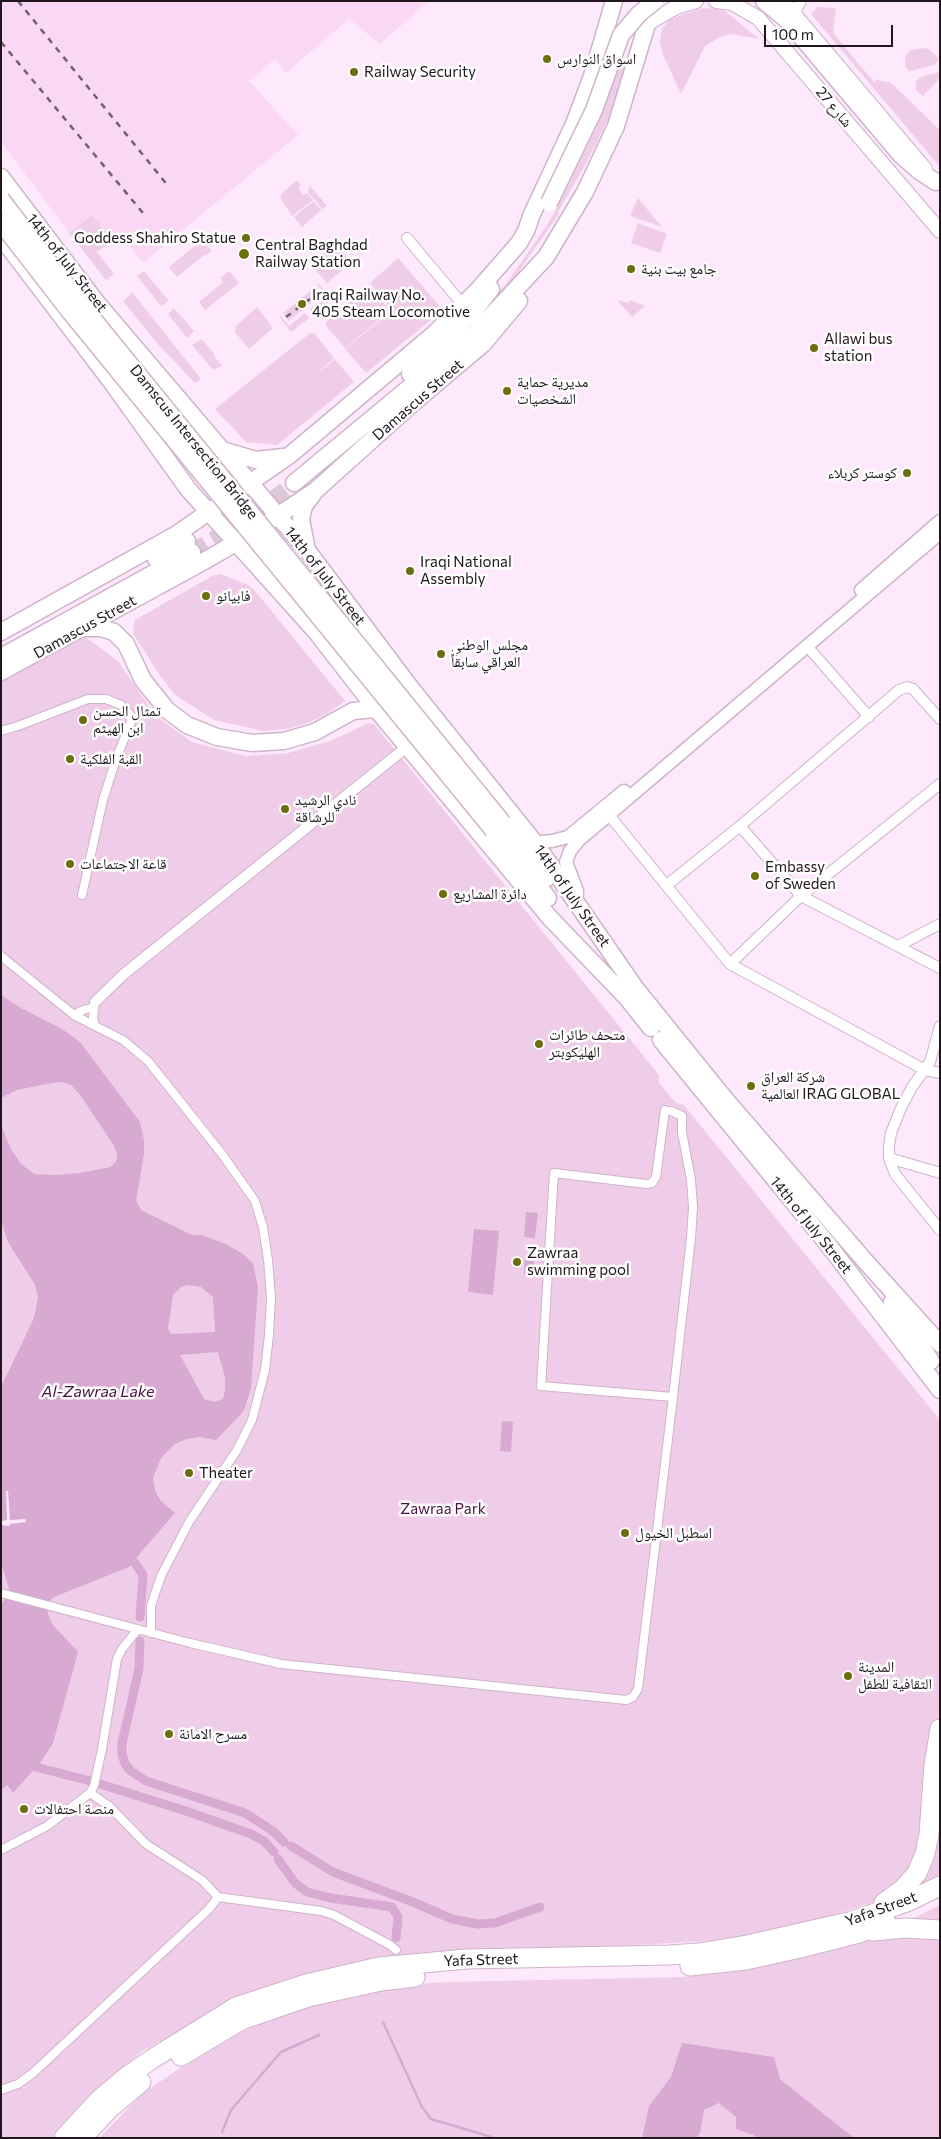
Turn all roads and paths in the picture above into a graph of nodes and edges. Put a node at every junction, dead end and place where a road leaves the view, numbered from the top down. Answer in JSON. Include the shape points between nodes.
{"nodes":[{"id":1,"x":614,"y":1,"type":"edge"},
{"id":2,"x":696,"y":1,"type":"edge"},
{"id":3,"x":716,"y":1,"type":"edge"},
{"id":4,"x":764,"y":1,"type":"edge"},
{"id":5,"x":781,"y":1,"type":"edge"},
{"id":6,"x":801,"y":1,"type":"edge"},
{"id":7,"x":730,"y":2,"type":"edge"},
{"id":8,"x":651,"y":12,"type":"edge"},
{"id":9,"x":796,"y":16,"type":"junction"},
{"id":10,"x":613,"y":40,"type":"junction"},
{"id":11,"x":640,"y":47,"type":"junction"},
{"id":12,"x":1,"y":176,"type":"edge"},
{"id":13,"x":938,"y":184,"type":"edge"},
{"id":14,"x":1,"y":199,"type":"edge"},
{"id":15,"x":1,"y":223,"type":"edge"},
{"id":16,"x":940,"y":231,"type":"edge"},
{"id":17,"x":1,"y":237,"type":"edge"},
{"id":18,"x":522,"y":237,"type":"junction"},
{"id":19,"x":407,"y":238,"type":"dead end"},
{"id":20,"x":546,"y":257,"type":"junction"},
{"id":21,"x":463,"y":305,"type":"junction"},
{"id":22,"x":222,"y":450,"type":"junction"},
{"id":23,"x":290,"y":455,"type":"junction"},
{"id":24,"x":245,"y":486,"type":"junction"},
{"id":25,"x":188,"y":489,"type":"junction"},
{"id":26,"x":315,"y":491,"type":"junction"},
{"id":27,"x":214,"y":508,"type":"junction"},
{"id":28,"x":273,"y":519,"type":"junction"},
{"id":29,"x":940,"y":521,"type":"edge"},
{"id":30,"x":940,"y":533,"type":"edge"},
{"id":31,"x":240,"y":540,"type":"junction"},
{"id":32,"x":189,"y":548,"type":"junction"},
{"id":33,"x":307,"y":550,"type":"junction"},
{"id":34,"x":260,"y":571,"type":"junction"},
{"id":35,"x":85,"y":628,"type":"junction"},
{"id":36,"x":1,"y":632,"type":"edge"},
{"id":37,"x":1,"y":645,"type":"edge"},
{"id":38,"x":807,"y":646,"type":"junction"},
{"id":39,"x":1,"y":657,"type":"edge"},
{"id":40,"x":1,"y":672,"type":"edge"},
{"id":41,"x":376,"y":709,"type":"junction"},
{"id":42,"x":869,"y":717,"type":"junction"},
{"id":43,"x":940,"y":719,"type":"edge"},
{"id":44,"x":1,"y":731,"type":"edge"},
{"id":45,"x":408,"y":746,"type":"junction"},
{"id":46,"x":940,"y":784,"type":"edge"},
{"id":47,"x":609,"y":815,"type":"junction"},
{"id":48,"x":498,"y":826,"type":"junction"},
{"id":49,"x":740,"y":826,"type":"junction"},
{"id":50,"x":527,"y":843,"type":"junction"},
{"id":51,"x":667,"y":885,"type":"junction"},
{"id":52,"x":82,"y":895,"type":"dead end"},
{"id":53,"x":801,"y":896,"type":"junction"},
{"id":54,"x":566,"y":912,"type":"junction"},
{"id":55,"x":940,"y":924,"type":"edge"},
{"id":56,"x":898,"y":946,"type":"junction"},
{"id":57,"x":1,"y":956,"type":"edge"},
{"id":58,"x":730,"y":964,"type":"junction"},
{"id":59,"x":940,"y":968,"type":"edge"},
{"id":60,"x":630,"y":991,"type":"junction"},
{"id":61,"x":95,"y":1004,"type":"junction"},
{"id":62,"x":74,"y":1016,"type":"junction"},
{"id":63,"x":95,"y":1026,"type":"junction"},
{"id":64,"x":940,"y":1026,"type":"edge"},
{"id":65,"x":925,"y":1070,"type":"junction"},
{"id":66,"x":940,"y":1073,"type":"edge"},
{"id":67,"x":721,"y":1103,"type":"junction"},
{"id":68,"x":889,"y":1158,"type":"junction"},
{"id":69,"x":940,"y":1173,"type":"edge"},
{"id":70,"x":940,"y":1230,"type":"edge"},
{"id":71,"x":866,"y":1262,"type":"junction"},
{"id":72,"x":940,"y":1344,"type":"edge"},
{"id":73,"x":940,"y":1358,"type":"edge"},
{"id":74,"x":939,"y":1386,"type":"edge"},
{"id":75,"x":673,"y":1397,"type":"junction"},
{"id":76,"x":1,"y":1592,"type":"edge"},
{"id":77,"x":138,"y":1629,"type":"junction"},
{"id":78,"x":151,"y":1633,"type":"junction"},
{"id":79,"x":940,"y":1729,"type":"edge"},
{"id":80,"x":90,"y":1793,"type":"junction"},
{"id":81,"x":1,"y":1850,"type":"edge"},
{"id":82,"x":940,"y":1886,"type":"edge"},
{"id":83,"x":218,"y":1897,"type":"junction"},
{"id":84,"x":940,"y":1898,"type":"edge"},
{"id":85,"x":856,"y":1926,"type":"junction"},
{"id":86,"x":940,"y":1930,"type":"edge"},
{"id":87,"x":396,"y":1950,"type":"dead end"},
{"id":88,"x":1,"y":2090,"type":"edge"},
{"id":89,"x":64,"y":2138,"type":"edge"},
{"id":90,"x":82,"y":2138,"type":"edge"}],
"edges":[{"from":1,"to":10,"type":"main road","name":"Damascus Street"},
{"from":2,"to":8,"type":"main road"},
{"from":3,"to":7,"type":"main road","name":"شارع 27"},
{"from":4,"to":13,"type":"main road","via":[[787,20],[900,155]]},
{"from":5,"to":9,"type":"main road","name":"شارع 27"},
{"from":6,"to":9,"type":"street"},
{"from":7,"to":16,"type":"main road","name":"شارع 27","via":[[758,18]]},
{"from":8,"to":11,"type":"main road","name":"Damascus Street"},
{"from":8,"to":18,"type":"main road","bridge":true,"via":[[639,14],[621,35],[588,124],[549,203]]},
{"from":9,"to":13,"type":"main road","name":"شارع 27"},
{"from":10,"to":11,"type":"main road","via":[[630,49]]},
{"from":10,"to":18,"type":"main road","name":"Damascus Street","via":[[592,76],[574,124]]},
{"from":11,"to":20,"type":"main road","name":"Damascus Street","via":[[616,126],[585,192]]},
{"from":12,"to":22,"type":"main road","name":"14th of July Street","via":[[97,303]]},
{"from":14,"to":48,"type":"main road","name":"Damscus Intersection Bridge","bridge":true},
{"from":15,"to":48,"type":"main road","name":"Damscus Intersection Bridge","bridge":true,"via":[[70,312]]},
{"from":17,"to":25,"type":"main road","name":"14th of July Street"},
{"from":18,"to":20,"type":"main road","name":"Damascus Street","via":[[509,264],[488,294],[451,335],[291,478],[474,334]]},
{"from":18,"to":21,"type":"main road","name":"Damascus Street"},
{"from":19,"to":21,"type":"street"},
{"from":20,"to":26,"type":"main road","name":"Damascus Street","via":[[519,300],[483,344]]},
{"from":21,"to":23,"type":"main road","name":"Damascus Street","via":[[435,334]]},
{"from":22,"to":23,"type":"main road","via":[[256,460]]},
{"from":22,"to":24,"type":"main road","name":"14th of July Street"},
{"from":23,"to":24,"type":"main road","name":"Damascus Street"},
{"from":24,"to":28,"type":"main road","name":"14th of July Street"},
{"from":25,"to":27,"type":"main road","name":"14th of July Street"},
{"from":25,"to":32,"type":"main road"},
{"from":26,"to":28,"type":"main road","name":"Damascus Street"},
{"from":26,"to":33,"type":"main road","via":[[304,506],[301,519]]},
{"from":27,"to":31,"type":"main road","name":"14th of July Street"},
{"from":27,"to":32,"type":"main road","name":"Damascus Street"},
{"from":28,"to":33,"type":"main road","name":"14th of July Street"},
{"from":29,"to":50,"type":"street","via":[[574,833],[560,840]]},
{"from":30,"to":38,"type":"street"},
{"from":31,"to":32,"type":"main road","name":"Damascus Street"},
{"from":31,"to":34,"type":"main road","name":"14th of July Street"},
{"from":32,"to":34,"type":"main road","via":[[238,561]]},
{"from":32,"to":35,"type":"main road","name":"Damascus Street"},
{"from":32,"to":36,"type":"main road","name":"Damascus Street"},
{"from":32,"to":37,"type":"main road","name":"Damascus Street"},
{"from":32,"to":39,"type":"main road","name":"Damascus Street"},
{"from":33,"to":50,"type":"main road","name":"14th of July Street"},
{"from":34,"to":41,"type":"main road","name":"14th of July Street","via":[[317,633]]},
{"from":35,"to":40,"type":"main road","name":"Damascus Street"},
{"from":35,"to":41,"type":"main road","via":[[114,632],[126,644],[143,680],[167,710],[187,725],[217,737],[252,742],[284,741],[316,732],[353,711]]},
{"from":38,"to":42,"type":"street"},
{"from":38,"to":47,"type":"street"},
{"from":41,"to":45,"type":"main road","name":"14th of July Street"},
{"from":42,"to":43,"type":"street","via":[[906,687],[913,689]]},
{"from":42,"to":49,"type":"street"},
{"from":44,"to":52,"type":"street","via":[[88,699],[106,699],[121,705],[130,714],[132,722],[103,800]]},
{"from":45,"to":54,"type":"main road","name":"14th of July Street"},
{"from":45,"to":61,"type":"street","via":[[124,974]]},
{"from":46,"to":53,"type":"street"},
{"from":47,"to":51,"type":"street"},
{"from":47,"to":54,"type":"street","via":[[579,840],[566,857],[566,866],[577,890]]},
{"from":48,"to":50,"type":"main road","name":"14th of July Street"},
{"from":48,"to":54,"type":"main road","name":"14th of July Street"},
{"from":49,"to":51,"type":"street"},
{"from":49,"to":53,"type":"street"},
{"from":50,"to":54,"type":"main road","name":"14th of July Street"},
{"from":51,"to":58,"type":"street"},
{"from":53,"to":56,"type":"street"},
{"from":53,"to":58,"type":"street"},
{"from":54,"to":60,"type":"main road","name":"14th of July Street"},
{"from":54,"to":60,"type":"main road","name":"14th of July Street"},
{"from":55,"to":56,"type":"street"},
{"from":56,"to":59,"type":"street"},
{"from":57,"to":62,"type":"street"},
{"from":58,"to":65,"type":"street"},
{"from":60,"to":67,"type":"main road","name":"14th of July Street"},
{"from":60,"to":67,"type":"main road","name":"14th of July Street","via":[[656,1034]]},
{"from":61,"to":62,"type":"street"},
{"from":61,"to":63,"type":"street"},
{"from":62,"to":63,"type":"street"},
{"from":63,"to":78,"type":"street","via":[[123,1040],[148,1062],[222,1154],[256,1201],[268,1260],[271,1297],[269,1335],[265,1370],[252,1420],[237,1450],[189,1522],[161,1576],[151,1606]]},
{"from":64,"to":65,"type":"street"},
{"from":65,"to":66,"type":"street"},
{"from":65,"to":68,"type":"street","via":[[901,1108],[892,1133]]},
{"from":67,"to":71,"type":"main road","name":"14th of July Street"},
{"from":67,"to":74,"type":"main road","name":"14th of July Street"},
{"from":68,"to":69,"type":"street"},
{"from":68,"to":70,"type":"street","via":[[895,1174]]},
{"from":71,"to":72,"type":"main road","name":"14th of July Street"},
{"from":71,"to":73,"type":"main road"},
{"from":71,"to":74,"type":"main road","name":"14th of July Street"},
{"from":75,"to":75,"type":"street","via":[[541,1386],[554,1173],[652,1183],[656,1177],[668,1110],[682,1116],[693,1207]]},
{"from":75,"to":78,"type":"street","via":[[638,1689],[633,1697],[626,1700],[281,1664]]},
{"from":76,"to":77,"type":"street"},
{"from":77,"to":78,"type":"street"},
{"from":77,"to":80,"type":"street","via":[[117,1659],[102,1749]]},
{"from":79,"to":85,"type":"highway","via":[[925,1854],[917,1872],[903,1889]]},
{"from":80,"to":81,"type":"street","via":[[47,1826]]},
{"from":80,"to":83,"type":"street","via":[[114,1810],[146,1844],[202,1880]]},
{"from":82,"to":85,"type":"highway","name":"Yafa Street"},
{"from":83,"to":87,"type":"street","via":[[321,1911]]},
{"from":83,"to":88,"type":"street","via":[[202,1916],[33,2073],[18,2084]]},
{"from":84,"to":85,"type":"highway","name":"Yafa Street"},
{"from":85,"to":86,"type":"highway"},
{"from":85,"to":89,"type":"highway","name":"Yafa Street","via":[[698,1953],[467,1959],[379,1968],[306,1984],[236,2007],[152,2059],[106,2094]]},
{"from":85,"to":90,"type":"highway","name":"Yafa Street","via":[[746,1960],[664,1968],[466,1972],[381,1980],[308,1997],[241,2020],[163,2067],[134,2086]]}]}
